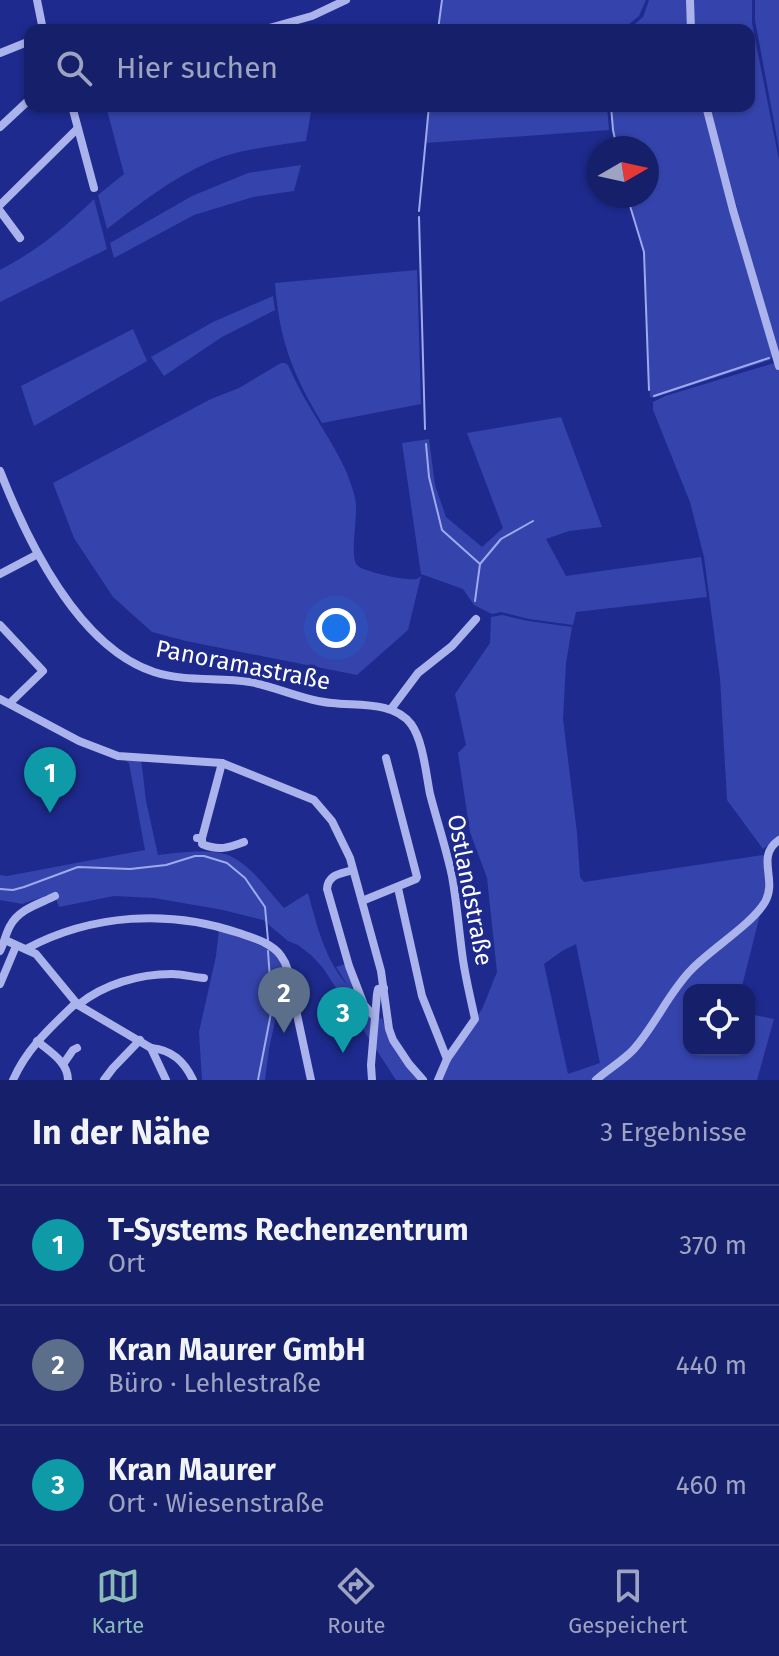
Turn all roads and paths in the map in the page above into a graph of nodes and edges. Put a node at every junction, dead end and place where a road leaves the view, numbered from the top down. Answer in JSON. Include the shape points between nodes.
{"nodes":[{"id":1,"x":37,"y":0,"type":"edge"},
{"id":2,"x":346,"y":0,"type":"edge"},
{"id":3,"x":690,"y":0,"type":"edge"},
{"id":4,"x":42,"y":24,"type":"edge"},
{"id":5,"x":283,"y":24,"type":"edge"},
{"id":6,"x":691,"y":24,"type":"edge"},
{"id":7,"x":24,"y":43,"type":"edge"},
{"id":8,"x":0,"y":53,"type":"edge"},
{"id":9,"x":24,"y":105,"type":"edge"},
{"id":10,"x":73,"y":112,"type":"edge"},
{"id":11,"x":708,"y":112,"type":"edge"},
{"id":12,"x":0,"y":127,"type":"edge"},
{"id":13,"x":77,"y":129,"type":"junction"},
{"id":14,"x":94,"y":188,"type":"dead end"},
{"id":15,"x":0,"y":205,"type":"edge"},
{"id":16,"x":0,"y":211,"type":"edge"},
{"id":17,"x":20,"y":238,"type":"dead end"},
{"id":18,"x":779,"y":366,"type":"edge"},
{"id":19,"x":0,"y":471,"type":"edge"},
{"id":20,"x":38,"y":554,"type":"junction"},
{"id":21,"x":0,"y":574,"type":"edge"},
{"id":22,"x":476,"y":619,"type":"dead end"},
{"id":23,"x":0,"y":625,"type":"edge"},
{"id":24,"x":0,"y":699,"type":"edge"},
{"id":25,"x":10,"y":703,"type":"junction"},
{"id":26,"x":391,"y":709,"type":"junction"},
{"id":27,"x":386,"y":758,"type":"dead end"},
{"id":28,"x":222,"y":763,"type":"junction"},
{"id":29,"x":779,"y":840,"type":"edge"},
{"id":30,"x":244,"y":842,"type":"dead end"},
{"id":31,"x":353,"y":870,"type":"junction"},
{"id":32,"x":398,"y":888,"type":"junction"},
{"id":33,"x":55,"y":896,"type":"dead end"},
{"id":34,"x":362,"y":901,"type":"junction"},
{"id":35,"x":5,"y":940,"type":"junction"},
{"id":36,"x":21,"y":948,"type":"junction"},
{"id":37,"x":0,"y":951,"type":"edge"},
{"id":38,"x":204,"y":978,"type":"dead end"},
{"id":39,"x":0,"y":984,"type":"edge"},
{"id":40,"x":384,"y":988,"type":"junction"},
{"id":41,"x":77,"y":1004,"type":"junction"},
{"id":42,"x":375,"y":1017,"type":"junction"},
{"id":43,"x":140,"y":1040,"type":"junction"},
{"id":44,"x":37,"y":1041,"type":"junction"},
{"id":45,"x":77,"y":1048,"type":"dead end"},
{"id":46,"x":151,"y":1048,"type":"junction"},
{"id":47,"x":447,"y":1059,"type":"junction"},
{"id":48,"x":64,"y":1063,"type":"junction"},
{"id":49,"x":113,"y":1068,"type":"junction"},
{"id":50,"x":13,"y":1080,"type":"edge"},
{"id":51,"x":68,"y":1080,"type":"edge"},
{"id":52,"x":104,"y":1080,"type":"edge"},
{"id":53,"x":118,"y":1080,"type":"edge"},
{"id":54,"x":166,"y":1080,"type":"edge"},
{"id":55,"x":193,"y":1080,"type":"edge"},
{"id":56,"x":311,"y":1080,"type":"edge"},
{"id":57,"x":372,"y":1080,"type":"edge"},
{"id":58,"x":423,"y":1080,"type":"edge"},
{"id":59,"x":438,"y":1080,"type":"edge"},
{"id":60,"x":596,"y":1080,"type":"edge"}],
"edges":[{"from":1,"to":4,"type":"street"},
{"from":2,"to":5,"type":"street"},
{"from":3,"to":6,"type":"street"},
{"from":7,"to":8,"type":"street"},
{"from":9,"to":12,"type":"street"},
{"from":10,"to":13,"type":"street"},
{"from":11,"to":18,"type":"street"},
{"from":13,"to":14,"type":"street"},
{"from":13,"to":15,"type":"street"},
{"from":16,"to":17,"type":"street"},
{"from":19,"to":20,"type":"street","name":"Panoramastraße"},
{"from":20,"to":21,"type":"street"},
{"from":20,"to":26,"type":"street","name":"Panoramastraße","via":[[92,630],[133,663],[173,677],[248,682],[322,702]]},
{"from":22,"to":26,"type":"street","via":[[418,673]]},
{"from":23,"to":25,"type":"street","via":[[43,671]]},
{"from":24,"to":25,"type":"street"},
{"from":25,"to":28,"type":"street","via":[[79,741],[125,758]]},
{"from":26,"to":47,"type":"street","name":"Ostlandstraße","via":[[411,725],[420,747],[452,877],[475,1019]]},
{"from":27,"to":32,"type":"street","via":[[417,877]]},
{"from":28,"to":30,"type":"street","via":[[199,838],[202,844],[223,849]]},
{"from":28,"to":31,"type":"street","via":[[314,800],[338,832]]},
{"from":29,"to":60,"type":"street","via":[[768,853],[764,905],[692,969],[633,1050]]},
{"from":31,"to":34,"type":"street"},
{"from":31,"to":42,"type":"street","via":[[331,877],[328,892],[349,966],[364,1005]]},
{"from":32,"to":34,"type":"street"},
{"from":32,"to":47,"type":"street","via":[[422,996]]},
{"from":33,"to":35,"type":"street","via":[[18,916]]},
{"from":34,"to":40,"type":"street"},
{"from":35,"to":36,"type":"street"},
{"from":35,"to":37,"type":"street"},
{"from":36,"to":39,"type":"street"},
{"from":36,"to":41,"type":"street","via":[[36,954]]},
{"from":36,"to":56,"type":"street","via":[[79,927],[126,918],[218,926],[257,940],[284,959]]},
{"from":38,"to":41,"type":"street","via":[[140,978],[106,987]]},
{"from":40,"to":42,"type":"street","via":[[377,992]]},
{"from":40,"to":58,"type":"street","via":[[393,1040]]},
{"from":41,"to":43,"type":"street"},
{"from":41,"to":44,"type":"street"},
{"from":42,"to":57,"type":"street"},
{"from":43,"to":46,"type":"street"},
{"from":43,"to":49,"type":"street"},
{"from":44,"to":48,"type":"street"},
{"from":44,"to":50,"type":"street"},
{"from":45,"to":48,"type":"street"},
{"from":46,"to":54,"type":"street"},
{"from":46,"to":55,"type":"street","via":[[176,1056]]},
{"from":47,"to":59,"type":"street","name":"Ostlandstraße"},
{"from":48,"to":51,"type":"street"},
{"from":49,"to":52,"type":"street"},
{"from":49,"to":53,"type":"street"}]}
